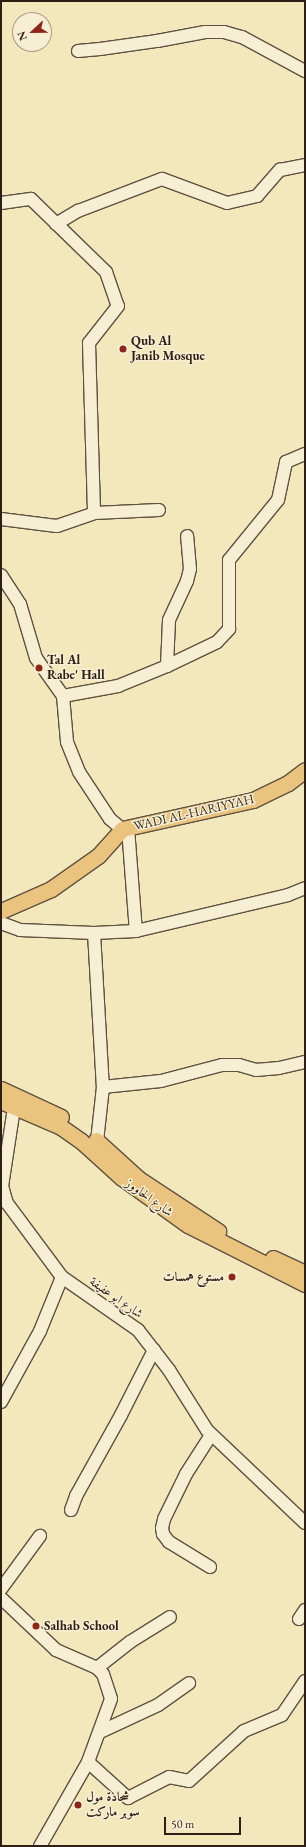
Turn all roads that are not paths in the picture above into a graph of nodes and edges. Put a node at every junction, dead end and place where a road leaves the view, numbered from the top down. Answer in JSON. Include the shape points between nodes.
{"nodes":[{"id":1,"x":78,"y":50,"type":"dead end"},
{"id":2,"x":305,"y":70,"type":"edge"},
{"id":3,"x":305,"y":165,"type":"edge"},
{"id":4,"x":1,"y":203,"type":"edge"},
{"id":5,"x":56,"y":224,"type":"junction"},
{"id":6,"x":305,"y":454,"type":"edge"},
{"id":7,"x":159,"y":510,"type":"dead end"},
{"id":8,"x":94,"y":513,"type":"junction"},
{"id":9,"x":1,"y":519,"type":"edge"},
{"id":10,"x":187,"y":536,"type":"dead end"},
{"id":11,"x":1,"y":575,"type":"edge"},
{"id":12,"x":167,"y":666,"type":"junction"},
{"id":13,"x":63,"y":696,"type":"junction"},
{"id":14,"x":305,"y":770,"type":"edge"},
{"id":15,"x":125,"y":828,"type":"junction"},
{"id":16,"x":305,"y":888,"type":"edge"},
{"id":17,"x":1,"y":910,"type":"edge"},
{"id":18,"x":1,"y":923,"type":"edge"},
{"id":19,"x":136,"y":932,"type":"junction"},
{"id":20,"x":94,"y":933,"type":"junction"},
{"id":21,"x":305,"y":1062,"type":"edge"},
{"id":22,"x":103,"y":1087,"type":"junction"},
{"id":23,"x":1,"y":1089,"type":"edge"},
{"id":24,"x":7,"y":1104,"type":"edge"},
{"id":25,"x":97,"y":1141,"type":"junction"},
{"id":26,"x":305,"y":1273,"type":"edge"},
{"id":27,"x":62,"y":1277,"type":"junction"},
{"id":28,"x":305,"y":1284,"type":"edge"},
{"id":29,"x":154,"y":1350,"type":"junction"},
{"id":30,"x":1,"y":1402,"type":"edge"},
{"id":31,"x":211,"y":1435,"type":"junction"},
{"id":32,"x":71,"y":1510,"type":"dead end"},
{"id":33,"x":305,"y":1523,"type":"edge"},
{"id":34,"x":40,"y":1536,"type":"dead end"},
{"id":35,"x":210,"y":1567,"type":"dead end"},
{"id":36,"x":1,"y":1589,"type":"edge"},
{"id":37,"x":1,"y":1598,"type":"edge"},
{"id":38,"x":170,"y":1617,"type":"dead end"},
{"id":39,"x":97,"y":1668,"type":"junction"},
{"id":40,"x":305,"y":1681,"type":"edge"},
{"id":41,"x":189,"y":1683,"type":"dead end"},
{"id":42,"x":100,"y":1732,"type":"junction"},
{"id":43,"x":88,"y":1762,"type":"junction"},
{"id":44,"x":40,"y":1846,"type":"edge"}],
"edges":[{"from":1,"to":2,"type":"street","via":[[107,48],[205,32],[224,32],[242,37]]},
{"from":3,"to":5,"type":"street","via":[[280,170],[257,196],[242,200],[227,203],[162,179],[78,211]]},
{"from":4,"to":5,"type":"street","via":[[32,199]]},
{"from":5,"to":8,"type":"street","via":[[106,272],[118,306],[89,343]]},
{"from":6,"to":12,"type":"street","via":[[286,462],[278,500],[229,560],[230,629],[217,642]]},
{"from":7,"to":8,"type":"street"},
{"from":8,"to":9,"type":"street","via":[[57,526]]},
{"from":10,"to":12,"type":"street","via":[[190,569],[169,620]]},
{"from":11,"to":13,"type":"street","via":[[20,604],[36,658]]},
{"from":12,"to":13,"type":"street","via":[[118,686]]},
{"from":13,"to":15,"type":"street","name":"WADI AL-HARIYYAH","via":[[67,742],[79,772],[110,819]]},
{"from":14,"to":15,"type":"main road","name":"WADI AL-HARIYYAH","via":[[288,783],[253,800]]},
{"from":15,"to":17,"type":"main road","via":[[98,856],[51,889]]},
{"from":15,"to":19,"type":"street"},
{"from":16,"to":19,"type":"street","via":[[288,895]]},
{"from":18,"to":20,"type":"street","via":[[20,930]]},
{"from":19,"to":20,"type":"street"},
{"from":20,"to":22,"type":"street"},
{"from":21,"to":22,"type":"street","via":[[256,1070],[239,1065],[222,1065],[161,1082]]},
{"from":22,"to":25,"type":"street"},
{"from":23,"to":25,"type":"main road","via":[[69,1120]]},
{"from":24,"to":27,"type":"street","name":"شارع ابو عفيفة","via":[[2,1192],[7,1203]]},
{"from":24,"to":28,"type":"main road","name":"شارع الحاووز","via":[[61,1127],[81,1141],[122,1178],[188,1225]]},
{"from":25,"to":26,"type":"main road","via":[[139,1179],[186,1211],[260,1253]]},
{"from":27,"to":29,"type":"street","name":"شارع ابو عفيفة","via":[[138,1330]]},
{"from":27,"to":30,"type":"street","via":[[40,1331]]},
{"from":29,"to":31,"type":"street","name":"شارع ابو عفيفة"},
{"from":29,"to":32,"type":"street","via":[[76,1496]]},
{"from":31,"to":33,"type":"street","name":"شارع ابو عفيفة"},
{"from":31,"to":35,"type":"street","via":[[186,1474],[162,1528],[165,1537],[171,1543]]},
{"from":34,"to":36,"type":"street"},
{"from":37,"to":39,"type":"street","via":[[56,1650]]},
{"from":38,"to":39,"type":"street","via":[[130,1642]]},
{"from":39,"to":42,"type":"street","via":[[103,1674],[110,1699]]},
{"from":40,"to":43,"type":"street","via":[[282,1715],[244,1731],[189,1781],[169,1777],[128,1798]]},
{"from":41,"to":42,"type":"street","via":[[158,1704]]},
{"from":42,"to":43,"type":"street"},
{"from":43,"to":44,"type":"street"}]}
